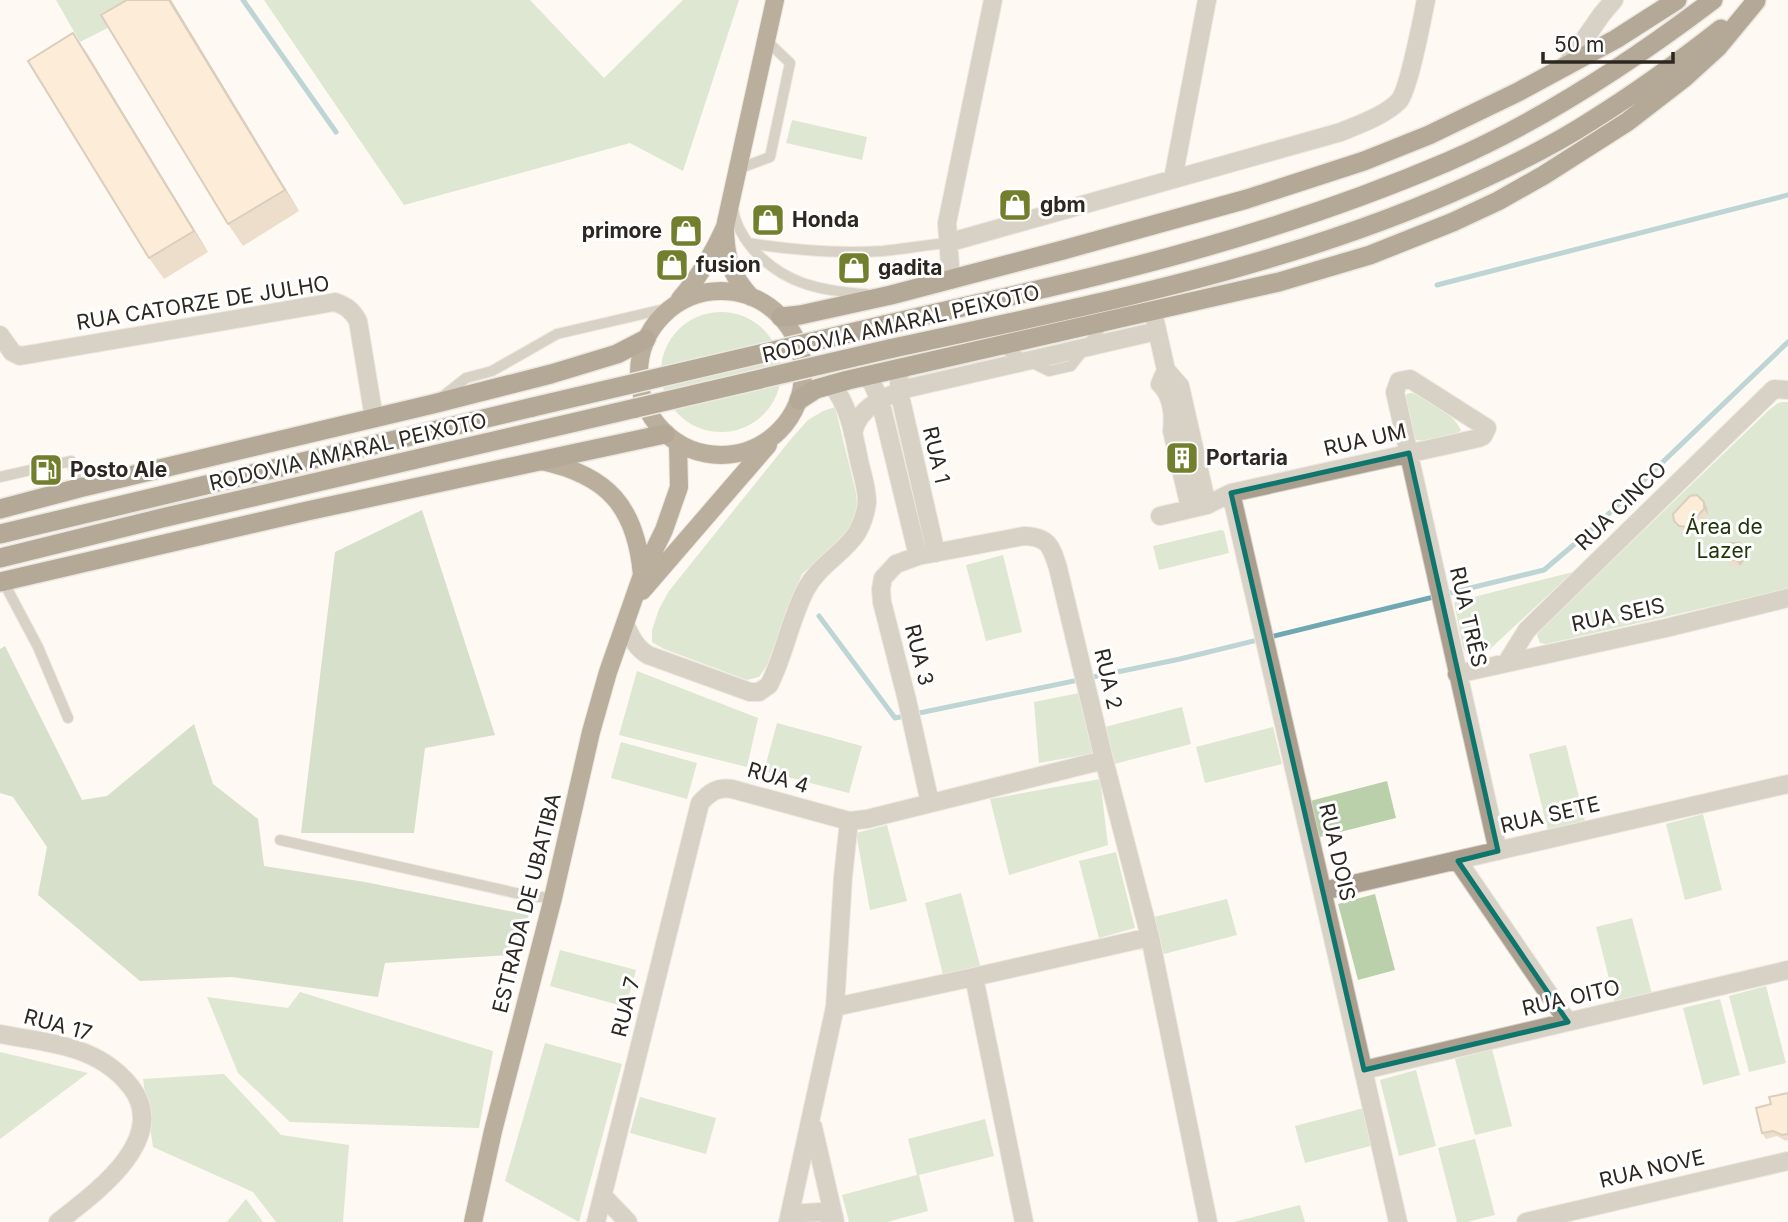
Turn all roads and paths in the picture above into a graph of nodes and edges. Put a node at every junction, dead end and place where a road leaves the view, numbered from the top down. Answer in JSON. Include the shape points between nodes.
{"nodes":[{"id":1,"x":775,"y":0,"type":"edge"},
{"id":2,"x":993,"y":0,"type":"edge"},
{"id":3,"x":1207,"y":0,"type":"edge"},
{"id":4,"x":1426,"y":0,"type":"edge"},
{"id":5,"x":1614,"y":0,"type":"edge"},
{"id":6,"x":1677,"y":0,"type":"edge"},
{"id":7,"x":1713,"y":0,"type":"edge"},
{"id":8,"x":1757,"y":1,"type":"edge"},
{"id":9,"x":766,"y":40,"type":"junction"},
{"id":10,"x":1565,"y":67,"type":"junction"},
{"id":11,"x":738,"y":169,"type":"junction"},
{"id":12,"x":1172,"y":179,"type":"junction"},
{"id":13,"x":731,"y":196,"type":"junction"},
{"id":14,"x":725,"y":227,"type":"junction"},
{"id":15,"x":748,"y":243,"type":"junction"},
{"id":16,"x":947,"y":243,"type":"junction"},
{"id":17,"x":951,"y":280,"type":"junction"},
{"id":18,"x":891,"y":295,"type":"junction"},
{"id":19,"x":751,"y":297,"type":"junction"},
{"id":20,"x":673,"y":307,"type":"junction"},
{"id":21,"x":1153,"y":312,"type":"junction"},
{"id":22,"x":781,"y":317,"type":"junction"},
{"id":23,"x":1105,"y":322,"type":"junction"},
{"id":24,"x":1157,"y":331,"type":"junction"},
{"id":25,"x":0,"y":335,"type":"edge"},
{"id":26,"x":646,"y":339,"type":"junction"},
{"id":27,"x":998,"y":345,"type":"junction"},
{"id":28,"x":1086,"y":347,"type":"junction"},
{"id":29,"x":1026,"y":360,"type":"junction"},
{"id":30,"x":902,"y":367,"type":"junction"},
{"id":31,"x":864,"y":376,"type":"junction"},
{"id":32,"x":1163,"y":377,"type":"junction"},
{"id":33,"x":831,"y":384,"type":"junction"},
{"id":34,"x":1781,"y":389,"type":"edge"},
{"id":35,"x":899,"y":391,"type":"junction"},
{"id":36,"x":1395,"y":392,"type":"joint"},
{"id":37,"x":799,"y":400,"type":"junction"},
{"id":38,"x":880,"y":400,"type":"junction"},
{"id":39,"x":433,"y":404,"type":"junction"},
{"id":40,"x":374,"y":418,"type":"junction"},
{"id":41,"x":780,"y":429,"type":"junction"},
{"id":42,"x":853,"y":434,"type":"junction"},
{"id":43,"x":672,"y":438,"type":"junction"},
{"id":44,"x":1409,"y":453,"type":"junction"},
{"id":45,"x":537,"y":461,"type":"junction"},
{"id":46,"x":0,"y":477,"type":"edge"},
{"id":47,"x":79,"y":488,"type":"junction"},
{"id":48,"x":1231,"y":493,"type":"junction"},
{"id":49,"x":1199,"y":506,"type":"junction"},
{"id":50,"x":0,"y":509,"type":"edge"},
{"id":51,"x":1160,"y":516,"type":"dead end"},
{"id":52,"x":0,"y":534,"type":"edge"},
{"id":53,"x":936,"y":553,"type":"junction"},
{"id":54,"x":918,"y":556,"type":"junction"},
{"id":55,"x":0,"y":558,"type":"edge"},
{"id":56,"x":642,"y":575,"type":"junction"},
{"id":57,"x":2,"y":581,"type":"edge"},
{"id":58,"x":635,"y":598,"type":"junction"},
{"id":59,"x":1788,"y":598,"type":"edge"},
{"id":60,"x":625,"y":624,"type":"junction"},
{"id":61,"x":1507,"y":662,"type":"junction"},
{"id":62,"x":1457,"y":674,"type":"junction"},
{"id":63,"x":68,"y":718,"type":"dead end"},
{"id":64,"x":1104,"y":760,"type":"junction"},
{"id":65,"x":1788,"y":784,"type":"edge"},
{"id":66,"x":700,"y":803,"type":"joint"},
{"id":67,"x":930,"y":803,"type":"junction"},
{"id":68,"x":849,"y":821,"type":"junction"},
{"id":69,"x":280,"y":840,"type":"dead end"},
{"id":70,"x":1498,"y":851,"type":"junction"},
{"id":71,"x":1458,"y":860,"type":"junction"},
{"id":72,"x":1323,"y":891,"type":"junction"},
{"id":73,"x":553,"y":898,"type":"junction"},
{"id":74,"x":1150,"y":937,"type":"junction"},
{"id":75,"x":1788,"y":970,"type":"edge"},
{"id":76,"x":974,"y":977,"type":"junction"},
{"id":77,"x":835,"y":1007,"type":"junction"},
{"id":78,"x":1568,"y":1022,"type":"junction"},
{"id":79,"x":0,"y":1034,"type":"edge"},
{"id":80,"x":1364,"y":1070,"type":"junction"},
{"id":81,"x":811,"y":1120,"type":"junction"},
{"id":82,"x":1788,"y":1161,"type":"edge"},
{"id":83,"x":603,"y":1196,"type":"junction"},
{"id":84,"x":789,"y":1218,"type":"edge"},
{"id":85,"x":835,"y":1219,"type":"edge"},
{"id":86,"x":58,"y":1222,"type":"edge"},
{"id":87,"x":473,"y":1222,"type":"edge"},
{"id":88,"x":596,"y":1222,"type":"edge"},
{"id":89,"x":628,"y":1222,"type":"edge"},
{"id":90,"x":1024,"y":1222,"type":"edge"},
{"id":91,"x":1208,"y":1222,"type":"edge"},
{"id":92,"x":1398,"y":1222,"type":"edge"},
{"id":93,"x":1526,"y":1222,"type":"edge"}],
"edges":[{"from":1,"to":9,"type":"main road"},
{"from":2,"to":16,"type":"street","via":[[947,223]]},
{"from":3,"to":12,"type":"street"},
{"from":4,"to":12,"type":"street","via":[[1407,83],[1400,99],[1384,112],[1341,132]]},
{"from":5,"to":10,"type":"street"},
{"from":6,"to":10,"type":"highway"},
{"from":7,"to":52,"type":"highway","name":"RODOVIA AMARAL PEIXOTO","bridge":true,"via":[[1564,101],[1469,151],[1297,218],[1100,275]]},
{"from":8,"to":21,"type":"highway","via":[[1684,78],[1627,122],[1498,201],[1358,259]]},
{"from":8,"to":55,"type":"highway","name":"RODOVIA AMARAL PEIXOTO","bridge":true,"via":[[1591,122],[1457,191],[1307,247],[1179,284]]},
{"from":9,"to":11,"type":"main road"},
{"from":9,"to":11,"type":"lane","via":[[790,63],[769,157]]},
{"from":10,"to":17,"type":"highway","via":[[1429,135],[1364,161],[1201,212]]},
{"from":11,"to":13,"type":"main road"},
{"from":12,"to":16,"type":"street"},
{"from":13,"to":14,"type":"main road"},
{"from":13,"to":15,"type":"lane","via":[[734,216]]},
{"from":14,"to":19,"type":"main road","via":[[731,270]]},
{"from":14,"to":20,"type":"main road","via":[[702,272]]},
{"from":15,"to":16,"type":"lane","via":[[803,250],[881,251]]},
{"from":15,"to":18,"type":"lane","via":[[773,268],[800,283],[841,292]]},
{"from":16,"to":17,"type":"street"},
{"from":17,"to":18,"type":"highway"},
{"from":18,"to":22,"type":"highway"},
{"from":19,"to":20,"type":"main road","via":[[715,292]]},
{"from":19,"to":22,"type":"main road"},
{"from":20,"to":26,"type":"main road"},
{"from":20,"to":39,"type":"lane","via":[[557,334],[492,371],[466,378]]},
{"from":21,"to":23,"type":"highway"},
{"from":21,"to":24,"type":"street"},
{"from":22,"to":37,"type":"main road","via":[[800,352]]},
{"from":23,"to":27,"type":"highway"},
{"from":23,"to":28,"type":"lane"},
{"from":24,"to":28,"type":"street"},
{"from":24,"to":32,"type":"street"},
{"from":25,"to":40,"type":"street","name":"RUA CATORZE DE JULHO","via":[[20,356],[335,302],[345,305],[358,321]]},
{"from":26,"to":39,"type":"highway","via":[[593,363]]},
{"from":26,"to":43,"type":"main road","via":[[639,367],[642,396],[655,421]]},
{"from":27,"to":29,"type":"lane"},
{"from":27,"to":30,"type":"highway"},
{"from":28,"to":29,"type":"street"},
{"from":29,"to":35,"type":"street"},
{"from":30,"to":31,"type":"highway"},
{"from":30,"to":35,"type":"street","name":"RUA 1"},
{"from":31,"to":33,"type":"highway"},
{"from":31,"to":38,"type":"street","name":"RUA 1"},
{"from":32,"to":49,"type":"street","via":[[1172,430]]},
{"from":32,"to":49,"type":"street","via":[[1180,386]]},
{"from":33,"to":37,"type":"highway"},
{"from":33,"to":42,"type":"street","via":[[842,399]]},
{"from":34,"to":61,"type":"street","name":"RUA CINCO","via":[[1527,630]]},
{"from":35,"to":38,"type":"street"},
{"from":35,"to":53,"type":"street","name":"RUA 1"},
{"from":36,"to":44,"type":"street","name":"RUA TRÊS"},
{"from":36,"to":44,"type":"street","name":"RUA UM","via":[[1399,381],[1410,379],[1487,428],[1479,438]]},
{"from":37,"to":41,"type":"main road"},
{"from":38,"to":42,"type":"street","via":[[861,415]]},
{"from":38,"to":54,"type":"street","name":"RUA 1"},
{"from":39,"to":40,"type":"highway"},
{"from":40,"to":47,"type":"highway"},
{"from":41,"to":43,"type":"main road","via":[[762,444],[724,455],[692,450]]},
{"from":41,"to":58,"type":"main road","name":"ESTRADA DE UBATIBA"},
{"from":42,"to":60,"type":"street","via":[[866,495],[864,516],[856,534],[809,583],[765,689],[741,690],[648,655]]},
{"from":43,"to":45,"type":"highway"},
{"from":43,"to":56,"type":"main road","name":"ESTRADA DE UBATIBA","via":[[679,487]]},
{"from":44,"to":48,"type":"street","name":"RUA UM"},
{"from":44,"to":62,"type":"street","name":"RUA TRÊS"},
{"from":45,"to":56,"type":"main road","via":[[579,472],[602,485],[626,516]]},
{"from":45,"to":57,"type":"highway"},
{"from":46,"to":47,"type":"lane","via":[[71,461]]},
{"from":47,"to":50,"type":"highway"},
{"from":48,"to":49,"type":"street","name":"RUA UM"},
{"from":48,"to":72,"type":"street","name":"RUA DOIS"},
{"from":49,"to":51,"type":"street","name":"RUA UM"},
{"from":53,"to":54,"type":"street","name":"RUA 3"},
{"from":53,"to":64,"type":"street","name":"RUA 2","via":[[1024,536],[1045,540],[1058,568]]},
{"from":54,"to":67,"type":"street","name":"RUA 3","via":[[887,572],[881,589]]},
{"from":56,"to":58,"type":"main road","name":"ESTRADA DE UBATIBA"},
{"from":57,"to":63,"type":"lane","via":[[38,647]]},
{"from":58,"to":60,"type":"main road","name":"ESTRADA DE UBATIBA"},
{"from":59,"to":61,"type":"street","name":"RUA SEIS"},
{"from":60,"to":73,"type":"main road","name":"ESTRADA DE UBATIBA","via":[[591,732]]},
{"from":61,"to":62,"type":"street","name":"RUA SEIS"},
{"from":62,"to":70,"type":"street","name":"RUA TRÊS"},
{"from":64,"to":67,"type":"street"},
{"from":64,"to":74,"type":"street","name":"RUA 2"},
{"from":65,"to":70,"type":"street","name":"RUA SETE"},
{"from":66,"to":68,"type":"street","name":"RUA 4","via":[[717,789],[732,789]]},
{"from":66,"to":83,"type":"street","name":"RUA 7"},
{"from":67,"to":68,"type":"street"},
{"from":68,"to":77,"type":"street"},
{"from":69,"to":73,"type":"lane"},
{"from":70,"to":71,"type":"street","name":"RUA SETE"},
{"from":71,"to":72,"type":"street","name":"RUA SETE"},
{"from":71,"to":78,"type":"street"},
{"from":72,"to":80,"type":"street","name":"RUA DOIS"},
{"from":73,"to":87,"type":"main road","name":"ESTRADA DE UBATIBA"},
{"from":74,"to":76,"type":"street"},
{"from":74,"to":91,"type":"street","name":"RUA 2"},
{"from":75,"to":78,"type":"street","name":"RUA OITO"},
{"from":76,"to":77,"type":"street"},
{"from":76,"to":90,"type":"street"},
{"from":77,"to":81,"type":"street"},
{"from":78,"to":80,"type":"street","name":"RUA OITO"},
{"from":79,"to":86,"type":"street","name":"RUA 17","via":[[42,1040],[107,1063],[122,1075],[142,1107],[140,1129],[129,1156],[115,1175]]},
{"from":80,"to":92,"type":"street","name":"RUA DOIS"},
{"from":81,"to":84,"type":"street"},
{"from":81,"to":85,"type":"street"},
{"from":82,"to":93,"type":"street","name":"RUA NOVE"},
{"from":83,"to":88,"type":"street","name":"RUA 7"},
{"from":83,"to":89,"type":"street"},
{"from":84,"to":85,"type":"street","via":[[820,1212]]}]}
